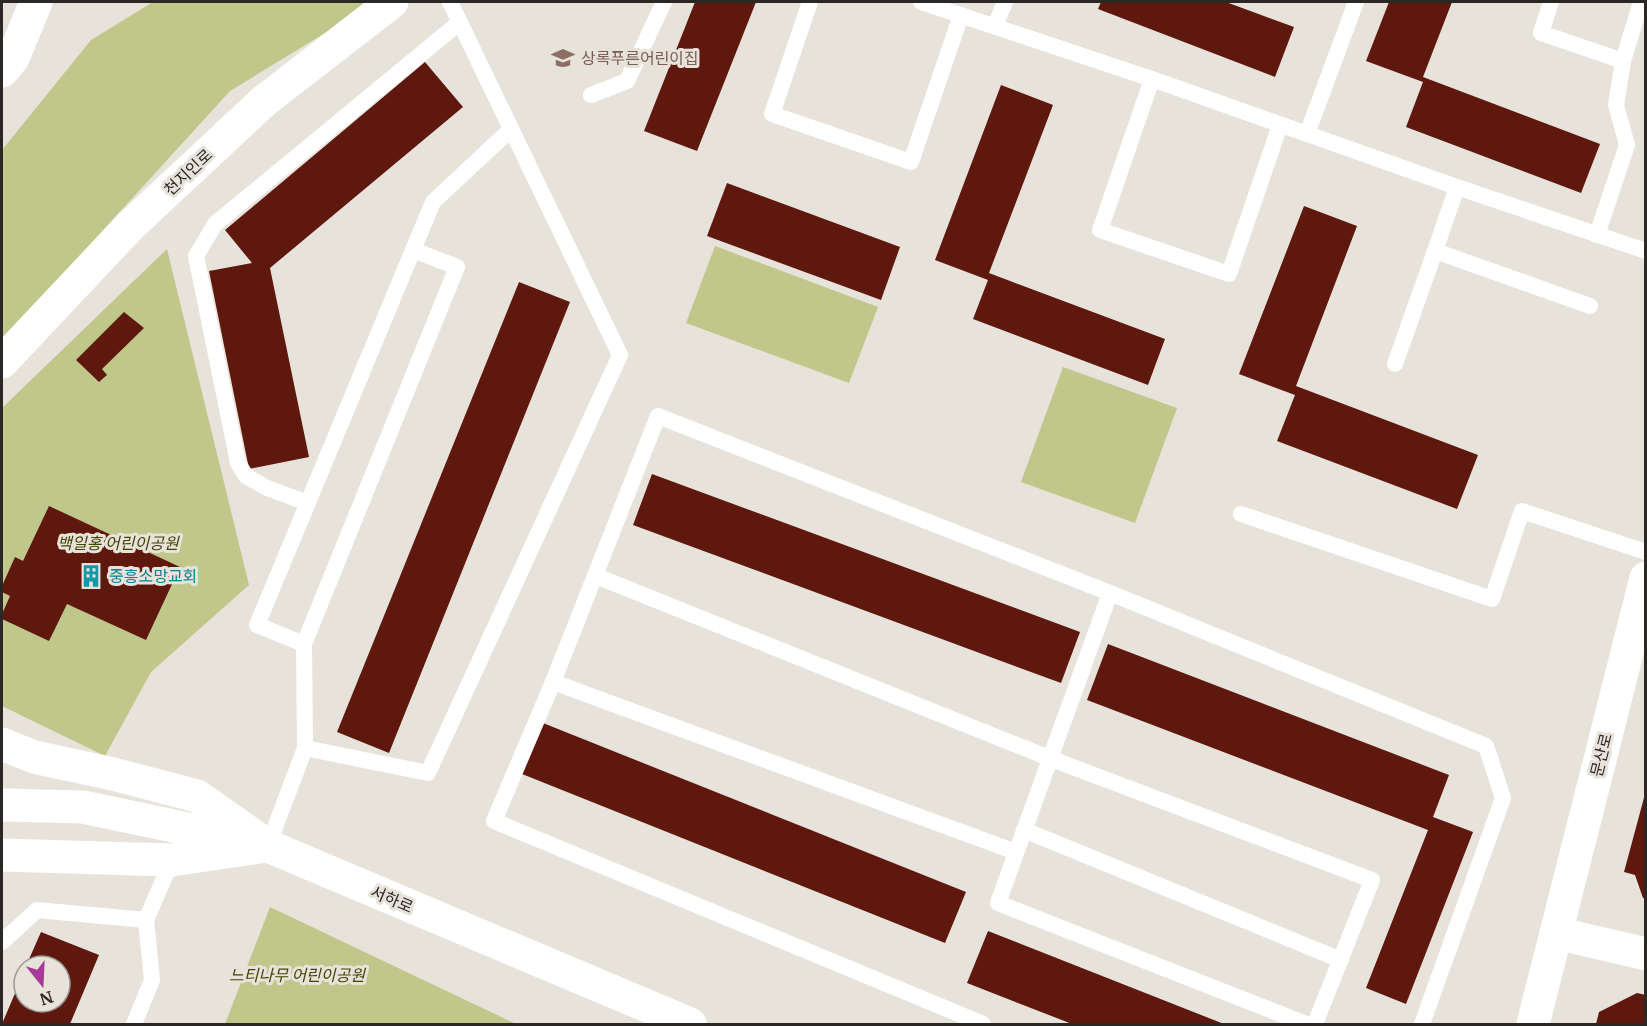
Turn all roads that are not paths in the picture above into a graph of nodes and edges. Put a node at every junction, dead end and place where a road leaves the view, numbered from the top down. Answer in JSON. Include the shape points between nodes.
{"nodes":[{"id":1,"x":35,"y":2,"type":"edge"},
{"id":2,"x":392,"y":2,"type":"edge"},
{"id":3,"x":450,"y":2,"type":"edge"},
{"id":4,"x":664,"y":2,"type":"edge"},
{"id":5,"x":810,"y":2,"type":"edge"},
{"id":6,"x":921,"y":2,"type":"edge"},
{"id":7,"x":1005,"y":2,"type":"edge"},
{"id":8,"x":1356,"y":2,"type":"edge"},
{"id":9,"x":1551,"y":2,"type":"edge"},
{"id":10,"x":1641,"y":2,"type":"edge"},
{"id":11,"x":961,"y":15,"type":"junction"},
{"id":12,"x":460,"y":22,"type":"junction"},
{"id":13,"x":995,"y":26,"type":"junction"},
{"id":14,"x":2,"y":32,"type":"edge"},
{"id":15,"x":1623,"y":61,"type":"junction"},
{"id":16,"x":2,"y":71,"type":"edge"},
{"id":17,"x":1152,"y":79,"type":"junction"},
{"id":18,"x":591,"y":95,"type":"dead end"},
{"id":19,"x":1280,"y":125,"type":"junction"},
{"id":20,"x":511,"y":129,"type":"junction"},
{"id":21,"x":1307,"y":134,"type":"junction"},
{"id":22,"x":1457,"y":187,"type":"junction"},
{"id":23,"x":1597,"y":235,"type":"junction"},
{"id":24,"x":413,"y":250,"type":"junction"},
{"id":25,"x":1435,"y":251,"type":"junction"},
{"id":26,"x":1646,"y":251,"type":"edge"},
{"id":27,"x":1590,"y":306,"type":"dead end"},
{"id":28,"x":2,"y":362,"type":"edge"},
{"id":29,"x":1395,"y":364,"type":"dead end"},
{"id":30,"x":308,"y":503,"type":"junction"},
{"id":31,"x":1241,"y":514,"type":"dead end"},
{"id":32,"x":1646,"y":552,"type":"edge"},
{"id":33,"x":596,"y":576,"type":"junction"},
{"id":34,"x":1646,"y":578,"type":"edge"},
{"id":35,"x":1110,"y":593,"type":"junction"},
{"id":36,"x":304,"y":644,"type":"junction"},
{"id":37,"x":553,"y":682,"type":"junction"},
{"id":38,"x":2,"y":744,"type":"edge"},
{"id":39,"x":305,"y":748,"type":"junction"},
{"id":40,"x":1049,"y":758,"type":"junction"},
{"id":41,"x":2,"y":805,"type":"edge"},
{"id":42,"x":1024,"y":830,"type":"junction"},
{"id":43,"x":268,"y":846,"type":"junction"},
{"id":44,"x":1016,"y":852,"type":"junction"},
{"id":45,"x":2,"y":855,"type":"edge"},
{"id":46,"x":172,"y":860,"type":"junction"},
{"id":47,"x":146,"y":920,"type":"junction"},
{"id":48,"x":1556,"y":933,"type":"junction"},
{"id":49,"x":2,"y":942,"type":"edge"},
{"id":50,"x":1646,"y":954,"type":"edge"},
{"id":51,"x":1341,"y":960,"type":"junction"},
{"id":52,"x":134,"y":1024,"type":"edge"},
{"id":53,"x":690,"y":1024,"type":"edge"},
{"id":54,"x":983,"y":1024,"type":"edge"},
{"id":55,"x":1306,"y":1024,"type":"edge"},
{"id":56,"x":1315,"y":1024,"type":"edge"},
{"id":57,"x":1422,"y":1024,"type":"edge"},
{"id":58,"x":1533,"y":1024,"type":"edge"}],
"edges":[{"from":1,"to":14,"type":"main road"},
{"from":1,"to":16,"type":"main road","via":[[13,58]]},
{"from":2,"to":28,"type":"main road","name":"천지인로","via":[[264,100],[129,227]]},
{"from":3,"to":12,"type":"lane"},
{"from":4,"to":18,"type":"lane","via":[[627,81]]},
{"from":5,"to":11,"type":"lane","via":[[772,114],[911,162]]},
{"from":6,"to":11,"type":"lane"},
{"from":7,"to":13,"type":"lane"},
{"from":8,"to":21,"type":"lane"},
{"from":9,"to":15,"type":"lane","via":[[1541,33]]},
{"from":10,"to":15,"type":"lane"},
{"from":11,"to":13,"type":"lane"},
{"from":12,"to":20,"type":"lane"},
{"from":12,"to":30,"type":"lane","via":[[215,224],[196,256],[238,463],[246,476]]},
{"from":13,"to":17,"type":"lane"},
{"from":15,"to":23,"type":"lane","via":[[1616,105],[1627,145]]},
{"from":17,"to":19,"type":"lane"},
{"from":17,"to":19,"type":"lane","via":[[1100,230],[1229,274]]},
{"from":19,"to":21,"type":"lane"},
{"from":20,"to":24,"type":"lane","via":[[433,202]]},
{"from":20,"to":39,"type":"lane","via":[[620,355],[428,773]]},
{"from":21,"to":22,"type":"lane"},
{"from":22,"to":23,"type":"lane"},
{"from":22,"to":25,"type":"lane"},
{"from":23,"to":26,"type":"lane"},
{"from":24,"to":30,"type":"lane"},
{"from":24,"to":36,"type":"lane","via":[[457,267]]},
{"from":25,"to":27,"type":"lane"},
{"from":25,"to":29,"type":"lane"},
{"from":30,"to":36,"type":"lane","via":[[257,625]]},
{"from":31,"to":32,"type":"lane","via":[[1492,599],[1522,511]]},
{"from":33,"to":35,"type":"lane","via":[[658,416]]},
{"from":33,"to":37,"type":"lane"},
{"from":33,"to":40,"type":"lane"},
{"from":34,"to":48,"type":"main road","name":"문산로"},
{"from":35,"to":40,"type":"lane"},
{"from":35,"to":57,"type":"lane","via":[[1486,746],[1503,798]]},
{"from":36,"to":39,"type":"lane"},
{"from":37,"to":44,"type":"lane"},
{"from":37,"to":54,"type":"lane","via":[[494,821]]},
{"from":38,"to":43,"type":"main road","via":[[34,757],[197,796]]},
{"from":39,"to":43,"type":"lane"},
{"from":40,"to":42,"type":"lane"},
{"from":40,"to":51,"type":"lane","via":[[1372,880]]},
{"from":41,"to":43,"type":"main road","name":"서하로","via":[[83,807]]},
{"from":42,"to":44,"type":"lane"},
{"from":42,"to":51,"type":"lane"},
{"from":43,"to":46,"type":"main road"},
{"from":43,"to":53,"type":"main road","name":"서하로"},
{"from":44,"to":55,"type":"lane","via":[[998,903]]},
{"from":45,"to":46,"type":"main road"},
{"from":46,"to":47,"type":"lane"},
{"from":47,"to":49,"type":"lane","via":[[37,910]]},
{"from":47,"to":52,"type":"lane","via":[[152,980]]},
{"from":48,"to":50,"type":"main road"},
{"from":48,"to":58,"type":"main road","name":"문산로"},
{"from":51,"to":56,"type":"lane"}]}
